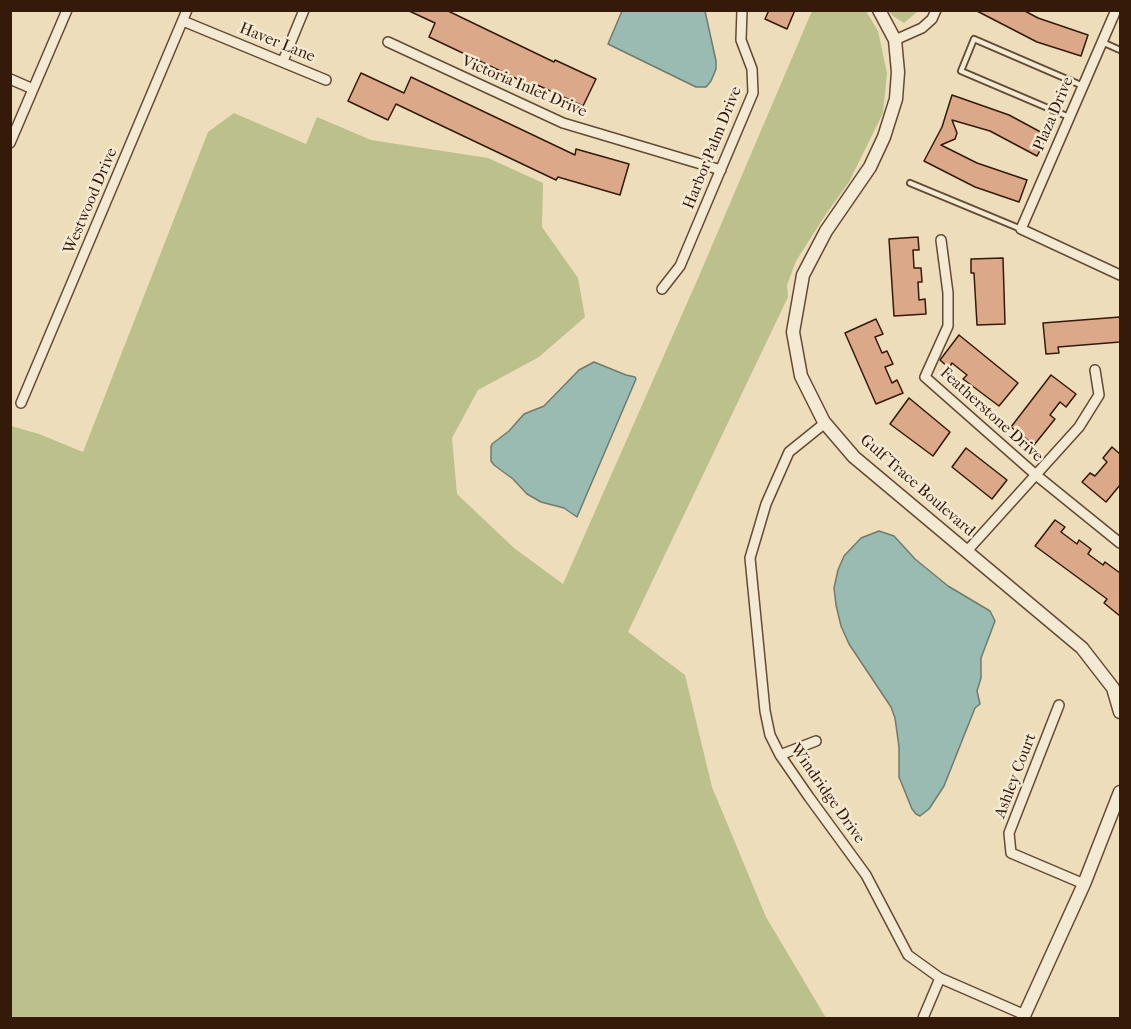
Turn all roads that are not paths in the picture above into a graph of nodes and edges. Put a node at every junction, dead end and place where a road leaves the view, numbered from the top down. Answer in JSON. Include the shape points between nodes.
{"nodes":[{"id":1,"x":67,"y":10,"type":"edge"},
{"id":2,"x":188,"y":10,"type":"edge"},
{"id":3,"x":304,"y":10,"type":"edge"},
{"id":4,"x":742,"y":10,"type":"edge"},
{"id":5,"x":879,"y":10,"type":"edge"},
{"id":6,"x":936,"y":10,"type":"edge"},
{"id":7,"x":1116,"y":10,"type":"edge"},
{"id":8,"x":183,"y":21,"type":"junction"},
{"id":9,"x":895,"y":40,"type":"junction"},
{"id":10,"x":388,"y":42,"type":"dead end"},
{"id":11,"x":1102,"y":42,"type":"junction"},
{"id":12,"x":1120,"y":50,"type":"edge"},
{"id":13,"x":283,"y":61,"type":"junction"},
{"id":14,"x":10,"y":79,"type":"edge"},
{"id":15,"x":326,"y":80,"type":"dead end"},
{"id":16,"x":1083,"y":86,"type":"junction"},
{"id":17,"x":33,"y":89,"type":"junction"},
{"id":18,"x":1069,"y":117,"type":"junction"},
{"id":19,"x":10,"y":143,"type":"edge"},
{"id":20,"x":721,"y":170,"type":"junction"},
{"id":21,"x":910,"y":183,"type":"dead end"},
{"id":22,"x":1021,"y":229,"type":"junction"},
{"id":23,"x":941,"y":240,"type":"dead end"},
{"id":24,"x":1120,"y":275,"type":"edge"},
{"id":25,"x":662,"y":289,"type":"dead end"},
{"id":26,"x":1095,"y":370,"type":"dead end"},
{"id":27,"x":21,"y":403,"type":"dead end"},
{"id":28,"x":825,"y":423,"type":"junction"},
{"id":29,"x":1036,"y":475,"type":"junction"},
{"id":30,"x":1120,"y":543,"type":"edge"},
{"id":31,"x":967,"y":551,"type":"junction"},
{"id":32,"x":1059,"y":705,"type":"dead end"},
{"id":33,"x":1120,"y":712,"type":"edge"},
{"id":34,"x":816,"y":741,"type":"dead end"},
{"id":35,"x":780,"y":755,"type":"junction"},
{"id":36,"x":1120,"y":792,"type":"edge"},
{"id":37,"x":1084,"y":884,"type":"junction"},
{"id":38,"x":940,"y":978,"type":"junction"},
{"id":39,"x":1024,"y":1017,"type":"edge"},
{"id":40,"x":923,"y":1018,"type":"edge"}],
"edges":[{"from":1,"to":17,"type":"street"},
{"from":2,"to":8,"type":"street","name":"Westwood Drive"},
{"from":3,"to":13,"type":"street"},
{"from":4,"to":20,"type":"street","name":"Harbor Palm Drive","via":[[741,39],[752,69],[753,93]]},
{"from":5,"to":9,"type":"street","name":"Gulf Trace Boulevard"},
{"from":6,"to":9,"type":"street","via":[[922,28]]},
{"from":7,"to":11,"type":"street","name":"Plaza Drive"},
{"from":8,"to":13,"type":"street","name":"Haver Lane"},
{"from":8,"to":27,"type":"street","name":"Westwood Drive"},
{"from":9,"to":28,"type":"street","name":"Gulf Trace Boulevard","via":[[896,99],[884,137],[870,167],[826,231],[803,275],[794,332],[801,376]]},
{"from":10,"to":20,"type":"street","name":"Victoria Inlet Drive","via":[[563,123]]},
{"from":11,"to":12,"type":"lane"},
{"from":11,"to":16,"type":"street","name":"Plaza Drive"},
{"from":13,"to":15,"type":"street","name":"Haver Lane"},
{"from":14,"to":17,"type":"street"},
{"from":16,"to":18,"type":"street","name":"Plaza Drive"},
{"from":16,"to":18,"type":"lane","via":[[974,39],[961,71]]},
{"from":17,"to":19,"type":"street"},
{"from":18,"to":22,"type":"street","name":"Plaza Drive"},
{"from":20,"to":25,"type":"street","name":"Harbor Palm Drive","via":[[680,266]]},
{"from":21,"to":22,"type":"lane"},
{"from":22,"to":24,"type":"street"},
{"from":23,"to":29,"type":"street","name":"Featherstone Drive","via":[[948,326],[925,377]]},
{"from":26,"to":29,"type":"street","via":[[1100,395],[1079,427]]},
{"from":28,"to":31,"type":"street","name":"Gulf Trace Boulevard","via":[[854,457]]},
{"from":28,"to":35,"type":"street","name":"Windridge Drive","via":[[789,452],[765,504],[750,558],[765,711],[770,735]]},
{"from":29,"to":30,"type":"street","name":"Featherstone Drive"},
{"from":29,"to":31,"type":"street"},
{"from":31,"to":33,"type":"street","name":"Gulf Trace Boulevard","via":[[1082,648],[1113,688]]},
{"from":32,"to":37,"type":"street","name":"Ashley Court","via":[[1009,833],[1011,853]]},
{"from":34,"to":35,"type":"street"},
{"from":35,"to":38,"type":"street","name":"Windridge Drive","via":[[866,875],[908,955]]},
{"from":36,"to":37,"type":"street"},
{"from":37,"to":39,"type":"street"},
{"from":38,"to":39,"type":"street","name":"Windridge Drive"},
{"from":38,"to":40,"type":"street"}]}
